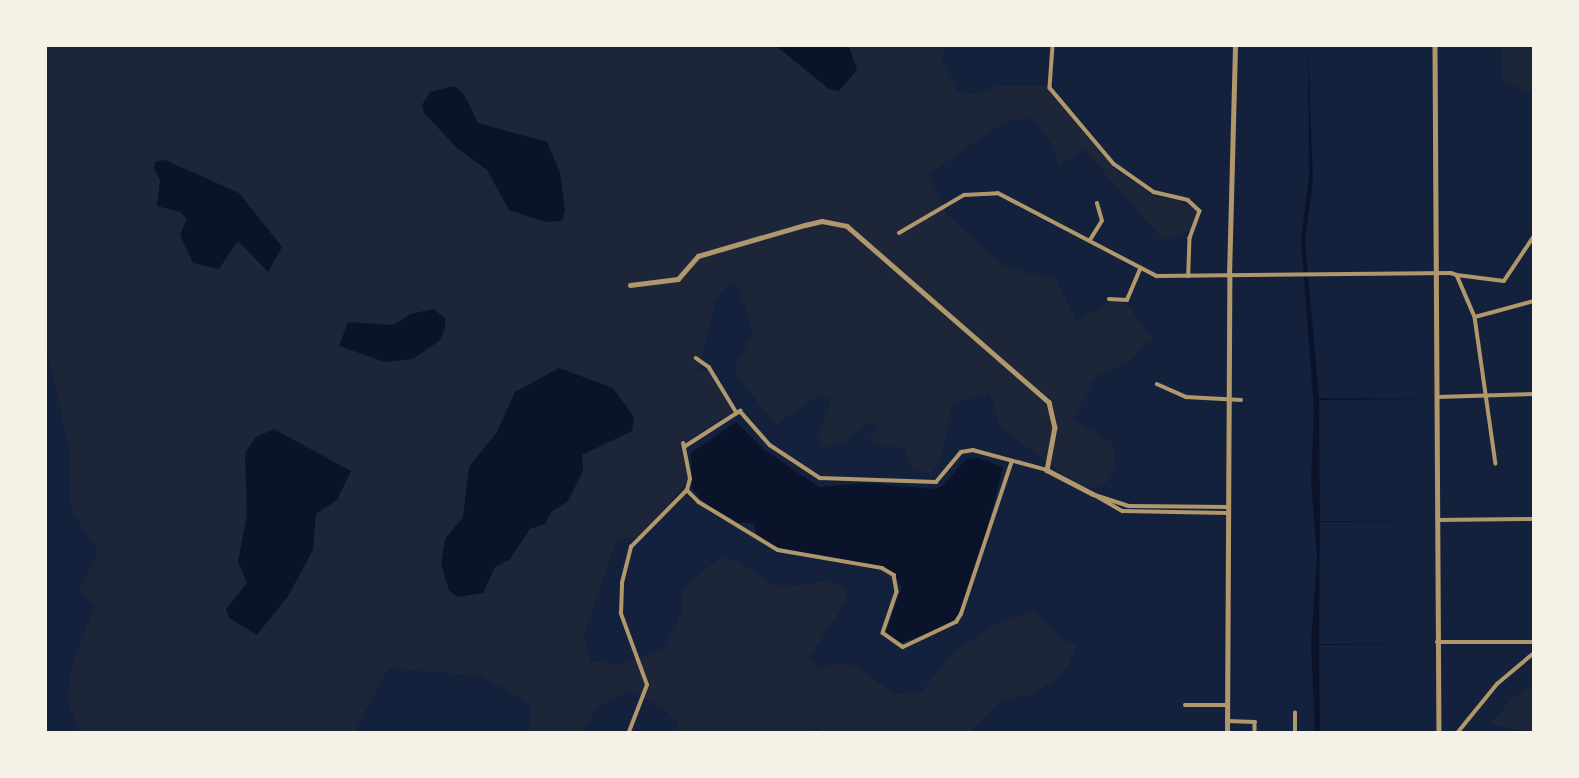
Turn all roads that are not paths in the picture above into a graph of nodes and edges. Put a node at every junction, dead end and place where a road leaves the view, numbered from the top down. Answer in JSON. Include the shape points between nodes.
{"nodes":[{"id":1,"x":1053,"y":46,"type":"edge"},
{"id":2,"x":1236,"y":46,"type":"edge"},
{"id":3,"x":1435,"y":46,"type":"edge"},
{"id":4,"x":1097,"y":204,"type":"dead end"},
{"id":5,"x":899,"y":233,"type":"dead end"},
{"id":6,"x":1534,"y":236,"type":"edge"},
{"id":7,"x":1090,"y":240,"type":"junction"},
{"id":8,"x":1140,"y":270,"type":"junction"},
{"id":9,"x":1437,"y":275,"type":"junction"},
{"id":10,"x":1457,"y":275,"type":"junction"},
{"id":11,"x":1189,"y":276,"type":"junction"},
{"id":12,"x":1229,"y":276,"type":"junction"},
{"id":13,"x":630,"y":285,"type":"dead end"},
{"id":14,"x":1109,"y":299,"type":"dead end"},
{"id":15,"x":1534,"y":301,"type":"edge"},
{"id":16,"x":1475,"y":317,"type":"junction"},
{"id":17,"x":696,"y":358,"type":"dead end"},
{"id":18,"x":1157,"y":384,"type":"dead end"},
{"id":19,"x":1534,"y":394,"type":"edge"},
{"id":20,"x":1485,"y":396,"type":"junction"},
{"id":21,"x":1437,"y":397,"type":"junction"},
{"id":22,"x":1228,"y":399,"type":"junction"},
{"id":23,"x":1241,"y":400,"type":"dead end"},
{"id":24,"x":737,"y":413,"type":"junction"},
{"id":25,"x":1012,"y":461,"type":"junction"},
{"id":26,"x":1496,"y":464,"type":"dead end"},
{"id":27,"x":1046,"y":470,"type":"junction"},
{"id":28,"x":687,"y":490,"type":"junction"},
{"id":29,"x":1093,"y":494,"type":"joint"},
{"id":30,"x":1227,"y":510,"type":"junction"},
{"id":31,"x":1534,"y":519,"type":"edge"},
{"id":32,"x":1438,"y":520,"type":"junction"},
{"id":33,"x":1437,"y":642,"type":"junction"},
{"id":34,"x":1534,"y":642,"type":"edge"},
{"id":35,"x":1534,"y":653,"type":"edge"},
{"id":36,"x":1185,"y":705,"type":"dead end"},
{"id":37,"x":1227,"y":705,"type":"junction"},
{"id":38,"x":1295,"y":713,"type":"dead end"},
{"id":39,"x":1227,"y":721,"type":"junction"},
{"id":40,"x":629,"y":733,"type":"edge"},
{"id":41,"x":1227,"y":733,"type":"edge"},
{"id":42,"x":1255,"y":733,"type":"edge"},
{"id":43,"x":1295,"y":733,"type":"edge"},
{"id":44,"x":1439,"y":733,"type":"edge"},
{"id":45,"x":1458,"y":733,"type":"edge"}],
"edges":[{"from":1,"to":11,"type":"street","via":[[1050,88],[1114,164],[1154,192],[1188,200],[1200,211],[1190,238]]},
{"from":2,"to":12,"type":"street"},
{"from":3,"to":9,"type":"street"},
{"from":4,"to":7,"type":"street","via":[[1102,221]]},
{"from":5,"to":7,"type":"street","via":[[964,195],[998,193]]},
{"from":6,"to":10,"type":"street","via":[[1504,281]]},
{"from":7,"to":8,"type":"street"},
{"from":8,"to":11,"type":"street","via":[[1157,276]]},
{"from":8,"to":14,"type":"street","via":[[1127,300]]},
{"from":9,"to":10,"type":"street"},
{"from":9,"to":12,"type":"street"},
{"from":9,"to":21,"type":"street"},
{"from":10,"to":16,"type":"street"},
{"from":11,"to":12,"type":"street"},
{"from":12,"to":22,"type":"street"},
{"from":13,"to":27,"type":"street","via":[[678,279],[698,256],[805,225],[822,221],[847,226],[1049,402],[1055,428]]},
{"from":15,"to":16,"type":"street"},
{"from":16,"to":20,"type":"street"},
{"from":17,"to":24,"type":"street","via":[[709,367]]},
{"from":18,"to":22,"type":"street","via":[[1186,397]]},
{"from":19,"to":20,"type":"street"},
{"from":20,"to":21,"type":"street"},
{"from":20,"to":26,"type":"street"},
{"from":21,"to":32,"type":"street"},
{"from":22,"to":23,"type":"street"},
{"from":22,"to":30,"type":"street"},
{"from":24,"to":25,"type":"street","via":[[770,445],[820,478],[864,477],[920,484],[942,478],[961,452],[973,450]]},
{"from":24,"to":28,"type":"street","via":[[683,446],[691,478]]},
{"from":25,"to":27,"type":"street"},
{"from":25,"to":28,"type":"street","via":[[961,614],[956,622],[903,647],[883,633],[897,592],[894,575],[882,568],[778,550]]},
{"from":27,"to":29,"type":"street"},
{"from":28,"to":40,"type":"street","via":[[627,556],[619,606],[647,685]]},
{"from":29,"to":30,"type":"street","via":[[1123,511]]},
{"from":30,"to":37,"type":"street"},
{"from":31,"to":32,"type":"street"},
{"from":32,"to":33,"type":"street"},
{"from":33,"to":34,"type":"street"},
{"from":33,"to":44,"type":"street"},
{"from":35,"to":45,"type":"street","via":[[1497,684]]},
{"from":36,"to":37,"type":"street"},
{"from":37,"to":39,"type":"street"},
{"from":38,"to":43,"type":"street"},
{"from":39,"to":41,"type":"street"},
{"from":39,"to":42,"type":"street","via":[[1255,722]]}]}
